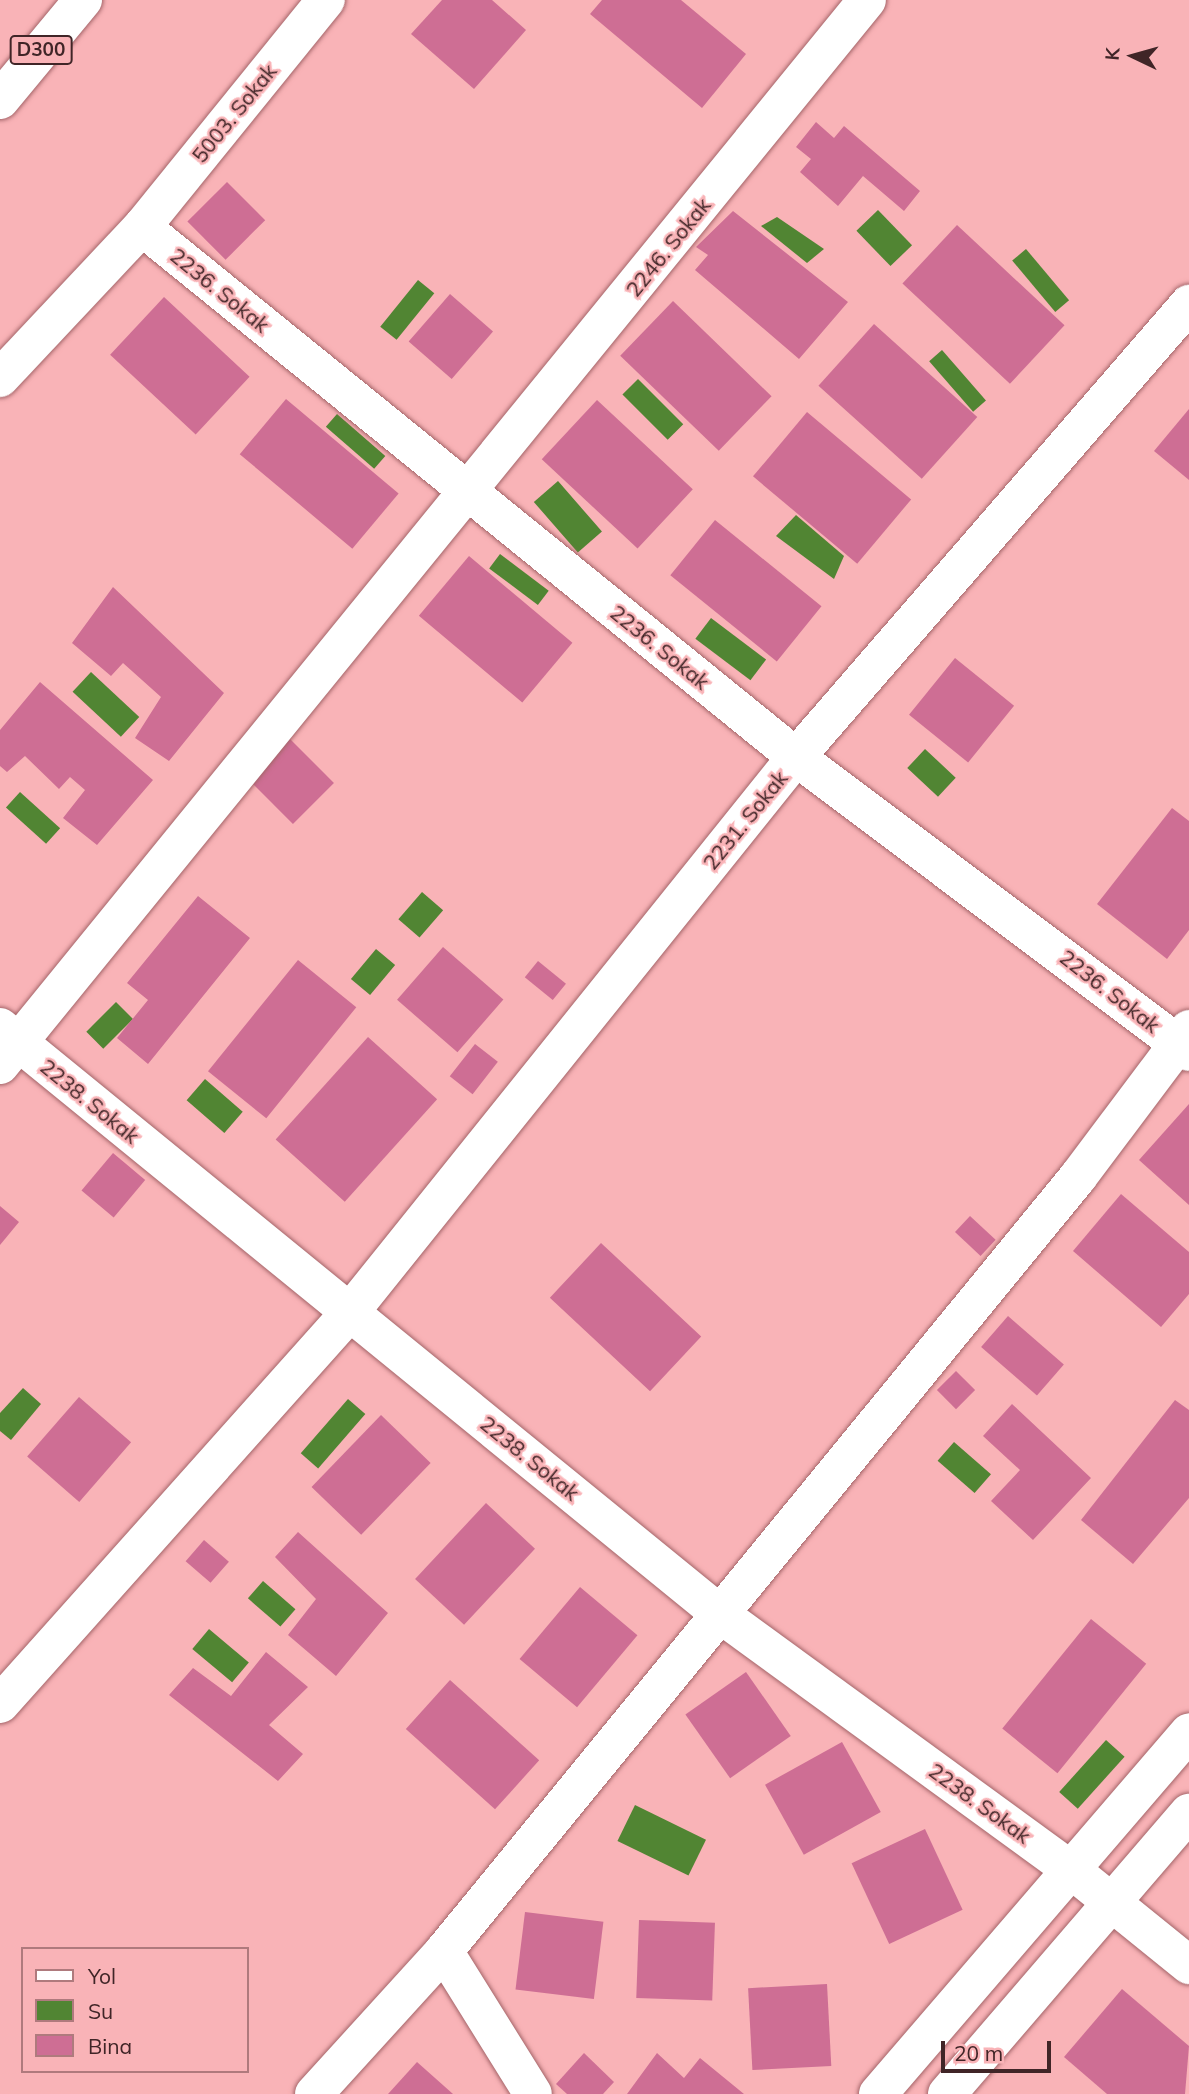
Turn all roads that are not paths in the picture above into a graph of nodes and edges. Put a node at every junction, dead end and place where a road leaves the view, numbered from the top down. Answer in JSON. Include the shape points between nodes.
{"nodes":[{"id":1,"x":83,"y":0,"type":"edge"},
{"id":2,"x":326,"y":0,"type":"edge"},
{"id":3,"x":867,"y":0,"type":"edge"},
{"id":4,"x":0,"y":100,"type":"edge"},
{"id":5,"x":142,"y":227,"type":"junction"},
{"id":6,"x":1189,"y":304,"type":"edge"},
{"id":7,"x":0,"y":378,"type":"edge"},
{"id":8,"x":469,"y":493,"type":"junction"},
{"id":9,"x":796,"y":757,"type":"junction"},
{"id":10,"x":1185,"y":1041,"type":"edge"},
{"id":11,"x":6,"y":1046,"type":"edge"},
{"id":12,"x":351,"y":1311,"type":"junction"},
{"id":13,"x":720,"y":1614,"type":"junction"},
{"id":14,"x":0,"y":1704,"type":"edge"},
{"id":15,"x":1189,"y":1732,"type":"edge"},
{"id":16,"x":1189,"y":1812,"type":"edge"},
{"id":17,"x":1074,"y":1872,"type":"junction"},
{"id":18,"x":1112,"y":1905,"type":"junction"},
{"id":19,"x":444,"y":1951,"type":"junction"},
{"id":20,"x":1189,"y":1965,"type":"edge"},
{"id":21,"x":314,"y":2094,"type":"edge"},
{"id":22,"x":533,"y":2094,"type":"edge"},
{"id":23,"x":878,"y":2094,"type":"edge"},
{"id":24,"x":947,"y":2094,"type":"edge"}],
"edges":[{"from":1,"to":4,"type":"main road","number":"D300"},
{"from":2,"to":5,"type":"main road","name":"5003. Sokak"},
{"from":3,"to":8,"type":"main road","name":"2246. Sokak"},
{"from":5,"to":7,"type":"main road","name":"5003. Sokak"},
{"from":5,"to":8,"type":"main road","name":"2236. Sokak"},
{"from":6,"to":9,"type":"main road","name":"2231. Sokak","via":[[1002,513]]},
{"from":8,"to":9,"type":"main road","name":"2236. Sokak"},
{"from":8,"to":11,"type":"main road","name":"2246. Sokak"},
{"from":9,"to":10,"type":"main road","name":"2236. Sokak"},
{"from":9,"to":12,"type":"main road","name":"2231. Sokak"},
{"from":10,"to":13,"type":"main road"},
{"from":11,"to":12,"type":"main road","name":"2238. Sokak"},
{"from":12,"to":13,"type":"main road","name":"2238. Sokak"},
{"from":12,"to":14,"type":"main road","name":"2231. Sokak"},
{"from":13,"to":17,"type":"main road","name":"2238. Sokak"},
{"from":13,"to":19,"type":"main road"},
{"from":15,"to":17,"type":"main road"},
{"from":16,"to":18,"type":"main road"},
{"from":17,"to":18,"type":"main road","name":"2238. Sokak"},
{"from":17,"to":23,"type":"main road"},
{"from":18,"to":20,"type":"main road","name":"2238. Sokak"},
{"from":18,"to":24,"type":"main road"},
{"from":19,"to":21,"type":"main road"},
{"from":19,"to":22,"type":"main road"}]}
